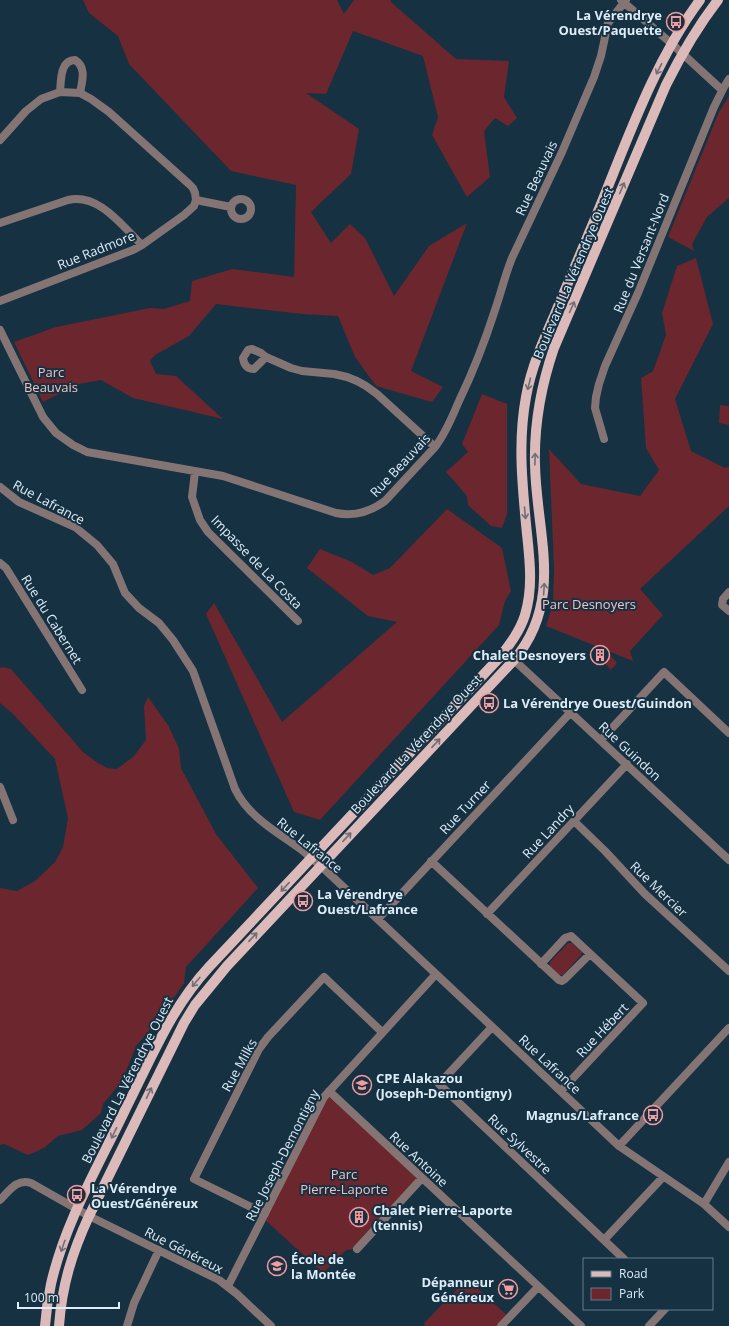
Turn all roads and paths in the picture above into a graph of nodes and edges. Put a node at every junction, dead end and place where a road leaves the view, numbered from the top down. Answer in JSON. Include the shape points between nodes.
{"nodes":[{"id":1,"x":700,"y":0,"type":"edge"},
{"id":2,"x":718,"y":0,"type":"edge"},
{"id":3,"x":623,"y":1,"type":"edge"},
{"id":4,"x":672,"y":44,"type":"junction"},
{"id":5,"x":682,"y":55,"type":"junction"},
{"id":6,"x":729,"y":80,"type":"edge"},
{"id":7,"x":722,"y":90,"type":"junction"},
{"id":8,"x":60,"y":92,"type":"junction"},
{"id":9,"x":80,"y":93,"type":"junction"},
{"id":10,"x":0,"y":140,"type":"edge"},
{"id":11,"x":196,"y":200,"type":"junction"},
{"id":12,"x":230,"y":207,"type":"dead end"},
{"id":13,"x":0,"y":223,"type":"edge"},
{"id":14,"x":142,"y":245,"type":"junction"},
{"id":15,"x":0,"y":301,"type":"edge"},
{"id":16,"x":0,"y":330,"type":"edge"},
{"id":17,"x":266,"y":357,"type":"dead end"},
{"id":18,"x":604,"y":439,"type":"dead end"},
{"id":19,"x":435,"y":447,"type":"junction"},
{"id":20,"x":195,"y":472,"type":"junction"},
{"id":21,"x":0,"y":487,"type":"edge"},
{"id":22,"x":3,"y":566,"type":"edge"},
{"id":23,"x":0,"y":575,"type":"edge"},
{"id":24,"x":729,"y":592,"type":"edge"},
{"id":25,"x":729,"y":610,"type":"edge"},
{"id":26,"x":298,"y":621,"type":"dead end"},
{"id":27,"x":514,"y":660,"type":"junction"},
{"id":28,"x":82,"y":690,"type":"dead end"},
{"id":29,"x":571,"y":712,"type":"junction"},
{"id":30,"x":729,"y":733,"type":"edge"},
{"id":31,"x":601,"y":740,"type":"junction"},
{"id":32,"x":627,"y":764,"type":"junction"},
{"id":33,"x":0,"y":787,"type":"edge"},
{"id":34,"x":13,"y":820,"type":"dead end"},
{"id":35,"x":574,"y":821,"type":"junction"},
{"id":36,"x":311,"y":858,"type":"junction"},
{"id":37,"x":729,"y":860,"type":"edge"},
{"id":38,"x":431,"y":861,"type":"junction"},
{"id":39,"x":320,"y":865,"type":"junction"},
{"id":40,"x":487,"y":914,"type":"junction"},
{"id":41,"x":378,"y":919,"type":"junction"},
{"id":42,"x":590,"y":954,"type":"junction"},
{"id":43,"x":541,"y":964,"type":"junction"},
{"id":44,"x":729,"y":971,"type":"edge"},
{"id":45,"x":436,"y":974,"type":"junction"},
{"id":46,"x":492,"y":1027,"type":"junction"},
{"id":47,"x":729,"y":1028,"type":"edge"},
{"id":48,"x":382,"y":1032,"type":"junction"},
{"id":49,"x":329,"y":1091,"type":"junction"},
{"id":50,"x":561,"y":1091,"type":"junction"},
{"id":51,"x":619,"y":1146,"type":"junction"},
{"id":52,"x":729,"y":1162,"type":"edge"},
{"id":53,"x":663,"y":1177,"type":"junction"},
{"id":54,"x":422,"y":1178,"type":"junction"},
{"id":55,"x":0,"y":1200,"type":"edge"},
{"id":56,"x":704,"y":1204,"type":"junction"},
{"id":57,"x":77,"y":1209,"type":"junction"},
{"id":58,"x":265,"y":1214,"type":"junction"},
{"id":59,"x":89,"y":1216,"type":"junction"},
{"id":60,"x":729,"y":1227,"type":"edge"},
{"id":61,"x":604,"y":1240,"type":"junction"},
{"id":62,"x":357,"y":1249,"type":"dead end"},
{"id":63,"x":159,"y":1250,"type":"junction"},
{"id":64,"x":623,"y":1258,"type":"edge"},
{"id":65,"x":228,"y":1286,"type":"junction"},
{"id":66,"x":538,"y":1287,"type":"junction"},
{"id":67,"x":664,"y":1310,"type":"edge"},
{"id":68,"x":45,"y":1326,"type":"edge"},
{"id":69,"x":58,"y":1326,"type":"edge"},
{"id":70,"x":127,"y":1326,"type":"edge"},
{"id":71,"x":271,"y":1326,"type":"edge"},
{"id":72,"x":501,"y":1326,"type":"edge"},
{"id":73,"x":581,"y":1326,"type":"edge"},
{"id":74,"x":649,"y":1326,"type":"edge"}],
"edges":[{"from":1,"to":4,"type":"main road","name":"Boulevard La Vérendrye Ouest","via":[[684,21]]},
{"from":2,"to":5,"type":"main road","name":"Boulevard La Vérendrye Ouest"},
{"from":3,"to":4,"type":"street"},
{"from":3,"to":19,"type":"street","name":"Rue Beauvais","via":[[608,23],[594,76],[562,152],[512,258],[490,325],[462,395],[442,438]]},
{"from":4,"to":5,"type":"street"},
{"from":4,"to":36,"type":"main road","name":"Boulevard La Vérendrye Ouest","one_way":true,"via":[[644,100],[532,372],[521,428],[521,466],[531,580],[525,615],[519,630],[500,657]]},
{"from":5,"to":7,"type":"street"},
{"from":27,"to":5,"type":"main road","name":"Boulevard La Vérendrye Ouest","one_way":true,"via":[[537,624],[544,587],[535,465],[538,407],[547,367],[660,100]]},
{"from":6,"to":7,"type":"street","name":"Rue du Versant-Nord"},
{"from":7,"to":18,"type":"street","name":"Rue du Versant-Nord","via":[[599,384],[595,408]]},
{"from":8,"to":9,"type":"street"},
{"from":8,"to":9,"type":"street","via":[[64,65],[75,60],[82,65],[83,70]]},
{"from":8,"to":10,"type":"street","via":[[33,104]]},
{"from":9,"to":11,"type":"street","via":[[106,109],[190,184]]},
{"from":11,"to":12,"type":"street"},
{"from":11,"to":14,"type":"street","name":"Rue Radmore","via":[[189,211]]},
{"from":13,"to":14,"type":"street","via":[[68,200],[84,199],[98,204]]},
{"from":14,"to":15,"type":"street","name":"Rue Radmore"},
{"from":16,"to":20,"type":"street","name":"Rue Beauvais","via":[[38,407],[49,424],[64,439],[87,452]]},
{"from":17,"to":19,"type":"street","via":[[302,371],[347,377],[366,386]]},
{"from":19,"to":20,"type":"street","name":"Rue Beauvais","via":[[385,501],[376,508],[357,514],[336,513],[223,476]]},
{"from":20,"to":26,"type":"street","name":"Impasse de La Costa","via":[[192,497],[200,520],[208,532]]},
{"from":21,"to":36,"type":"street","name":"Rue Lafrance","via":[[19,502],[76,527],[97,545],[113,564],[125,593],[159,623],[192,671],[229,775],[241,801],[258,819]]},
{"from":22,"to":23,"type":"street"},
{"from":22,"to":28,"type":"street","name":"Rue du Cabernet"},
{"from":24,"to":25,"type":"street","via":[[723,598],[722,605]]},
{"from":27,"to":29,"type":"street","name":"Rue Guindon"},
{"from":39,"to":27,"type":"main road","name":"Boulevard La Vérendrye Ouest","one_way":true},
{"from":29,"to":31,"type":"street","name":"Rue Guindon"},
{"from":29,"to":38,"type":"street","name":"Rue Turner"},
{"from":30,"to":31,"type":"street","via":[[664,672]]},
{"from":31,"to":32,"type":"street","name":"Rue Guindon"},
{"from":32,"to":35,"type":"street","name":"Rue Landry"},
{"from":32,"to":37,"type":"street","name":"Rue Guindon"},
{"from":33,"to":34,"type":"street"},
{"from":35,"to":40,"type":"street","name":"Rue Landry"},
{"from":35,"to":44,"type":"street","name":"Rue Mercier","via":[[645,894]]},
{"from":36,"to":39,"type":"street","name":"Rue Lafrance"},
{"from":36,"to":57,"type":"main road","name":"Boulevard La Vérendrye Ouest","one_way":true,"via":[[184,996],[165,1029]]},
{"from":38,"to":40,"type":"street"},
{"from":38,"to":41,"type":"street","name":"Rue Turner"},
{"from":39,"to":41,"type":"street","name":"Rue Lafrance"},
{"from":59,"to":39,"type":"main road","name":"Boulevard La Vérendrye Ouest","one_way":true,"via":[[176,1038],[195,1005],[227,966]]},
{"from":40,"to":43,"type":"street"},
{"from":41,"to":45,"type":"street","name":"Rue Lafrance"},
{"from":42,"to":43,"type":"street","via":[[562,981]]},
{"from":42,"to":43,"type":"street","name":"Rue Hébert","via":[[574,937],[568,937]]},
{"from":42,"to":50,"type":"street","name":"Rue Hébert","via":[[643,1003]]},
{"from":45,"to":46,"type":"street","name":"Rue Lafrance"},
{"from":45,"to":48,"type":"street","name":"Rue Joseph-Demontigny"},
{"from":46,"to":50,"type":"street","name":"Rue Lafrance"},
{"from":46,"to":61,"type":"street","name":"Rue Sylvestre","via":[[439,1084]]},
{"from":47,"to":51,"type":"street"},
{"from":48,"to":49,"type":"street","name":"Rue Joseph-Demontigny"},
{"from":48,"to":58,"type":"street","name":"Rue Milks","via":[[324,977],[259,1049],[194,1179]]},
{"from":49,"to":54,"type":"street","name":"Rue Antoine"},
{"from":49,"to":58,"type":"street","name":"Rue Joseph-Demontigny"},
{"from":50,"to":51,"type":"street","name":"Rue Lafrance"},
{"from":51,"to":53,"type":"street","name":"Rue Lafrance"},
{"from":52,"to":56,"type":"street"},
{"from":53,"to":56,"type":"street","name":"Rue Lafrance"},
{"from":53,"to":61,"type":"street"},
{"from":54,"to":62,"type":"street"},
{"from":54,"to":66,"type":"street","name":"Rue Antoine"},
{"from":55,"to":57,"type":"street","name":"Rue Généreux","via":[[15,1185],[27,1181]]},
{"from":56,"to":60,"type":"street","name":"Rue Lafrance"},
{"from":57,"to":59,"type":"street","name":"Rue Généreux"},
{"from":57,"to":68,"type":"main road","name":"Boulevard La Vérendrye Ouest","one_way":true,"via":[[51,1283]]},
{"from":58,"to":65,"type":"street","name":"Rue Joseph-Demontigny"},
{"from":59,"to":63,"type":"street","name":"Rue Généreux"},
{"from":59,"to":69,"type":"main road","name":"Boulevard La Vérendrye Ouest","via":[[70,1262]]},
{"from":61,"to":64,"type":"street","name":"Rue Sylvestre"},
{"from":63,"to":65,"type":"street","name":"Rue Généreux"},
{"from":63,"to":70,"type":"street","via":[[134,1303]]},
{"from":65,"to":71,"type":"street","name":"Rue Généreux"},
{"from":66,"to":72,"type":"street"},
{"from":66,"to":73,"type":"street","name":"Rue Antoine"},
{"from":67,"to":74,"type":"street"}]}
